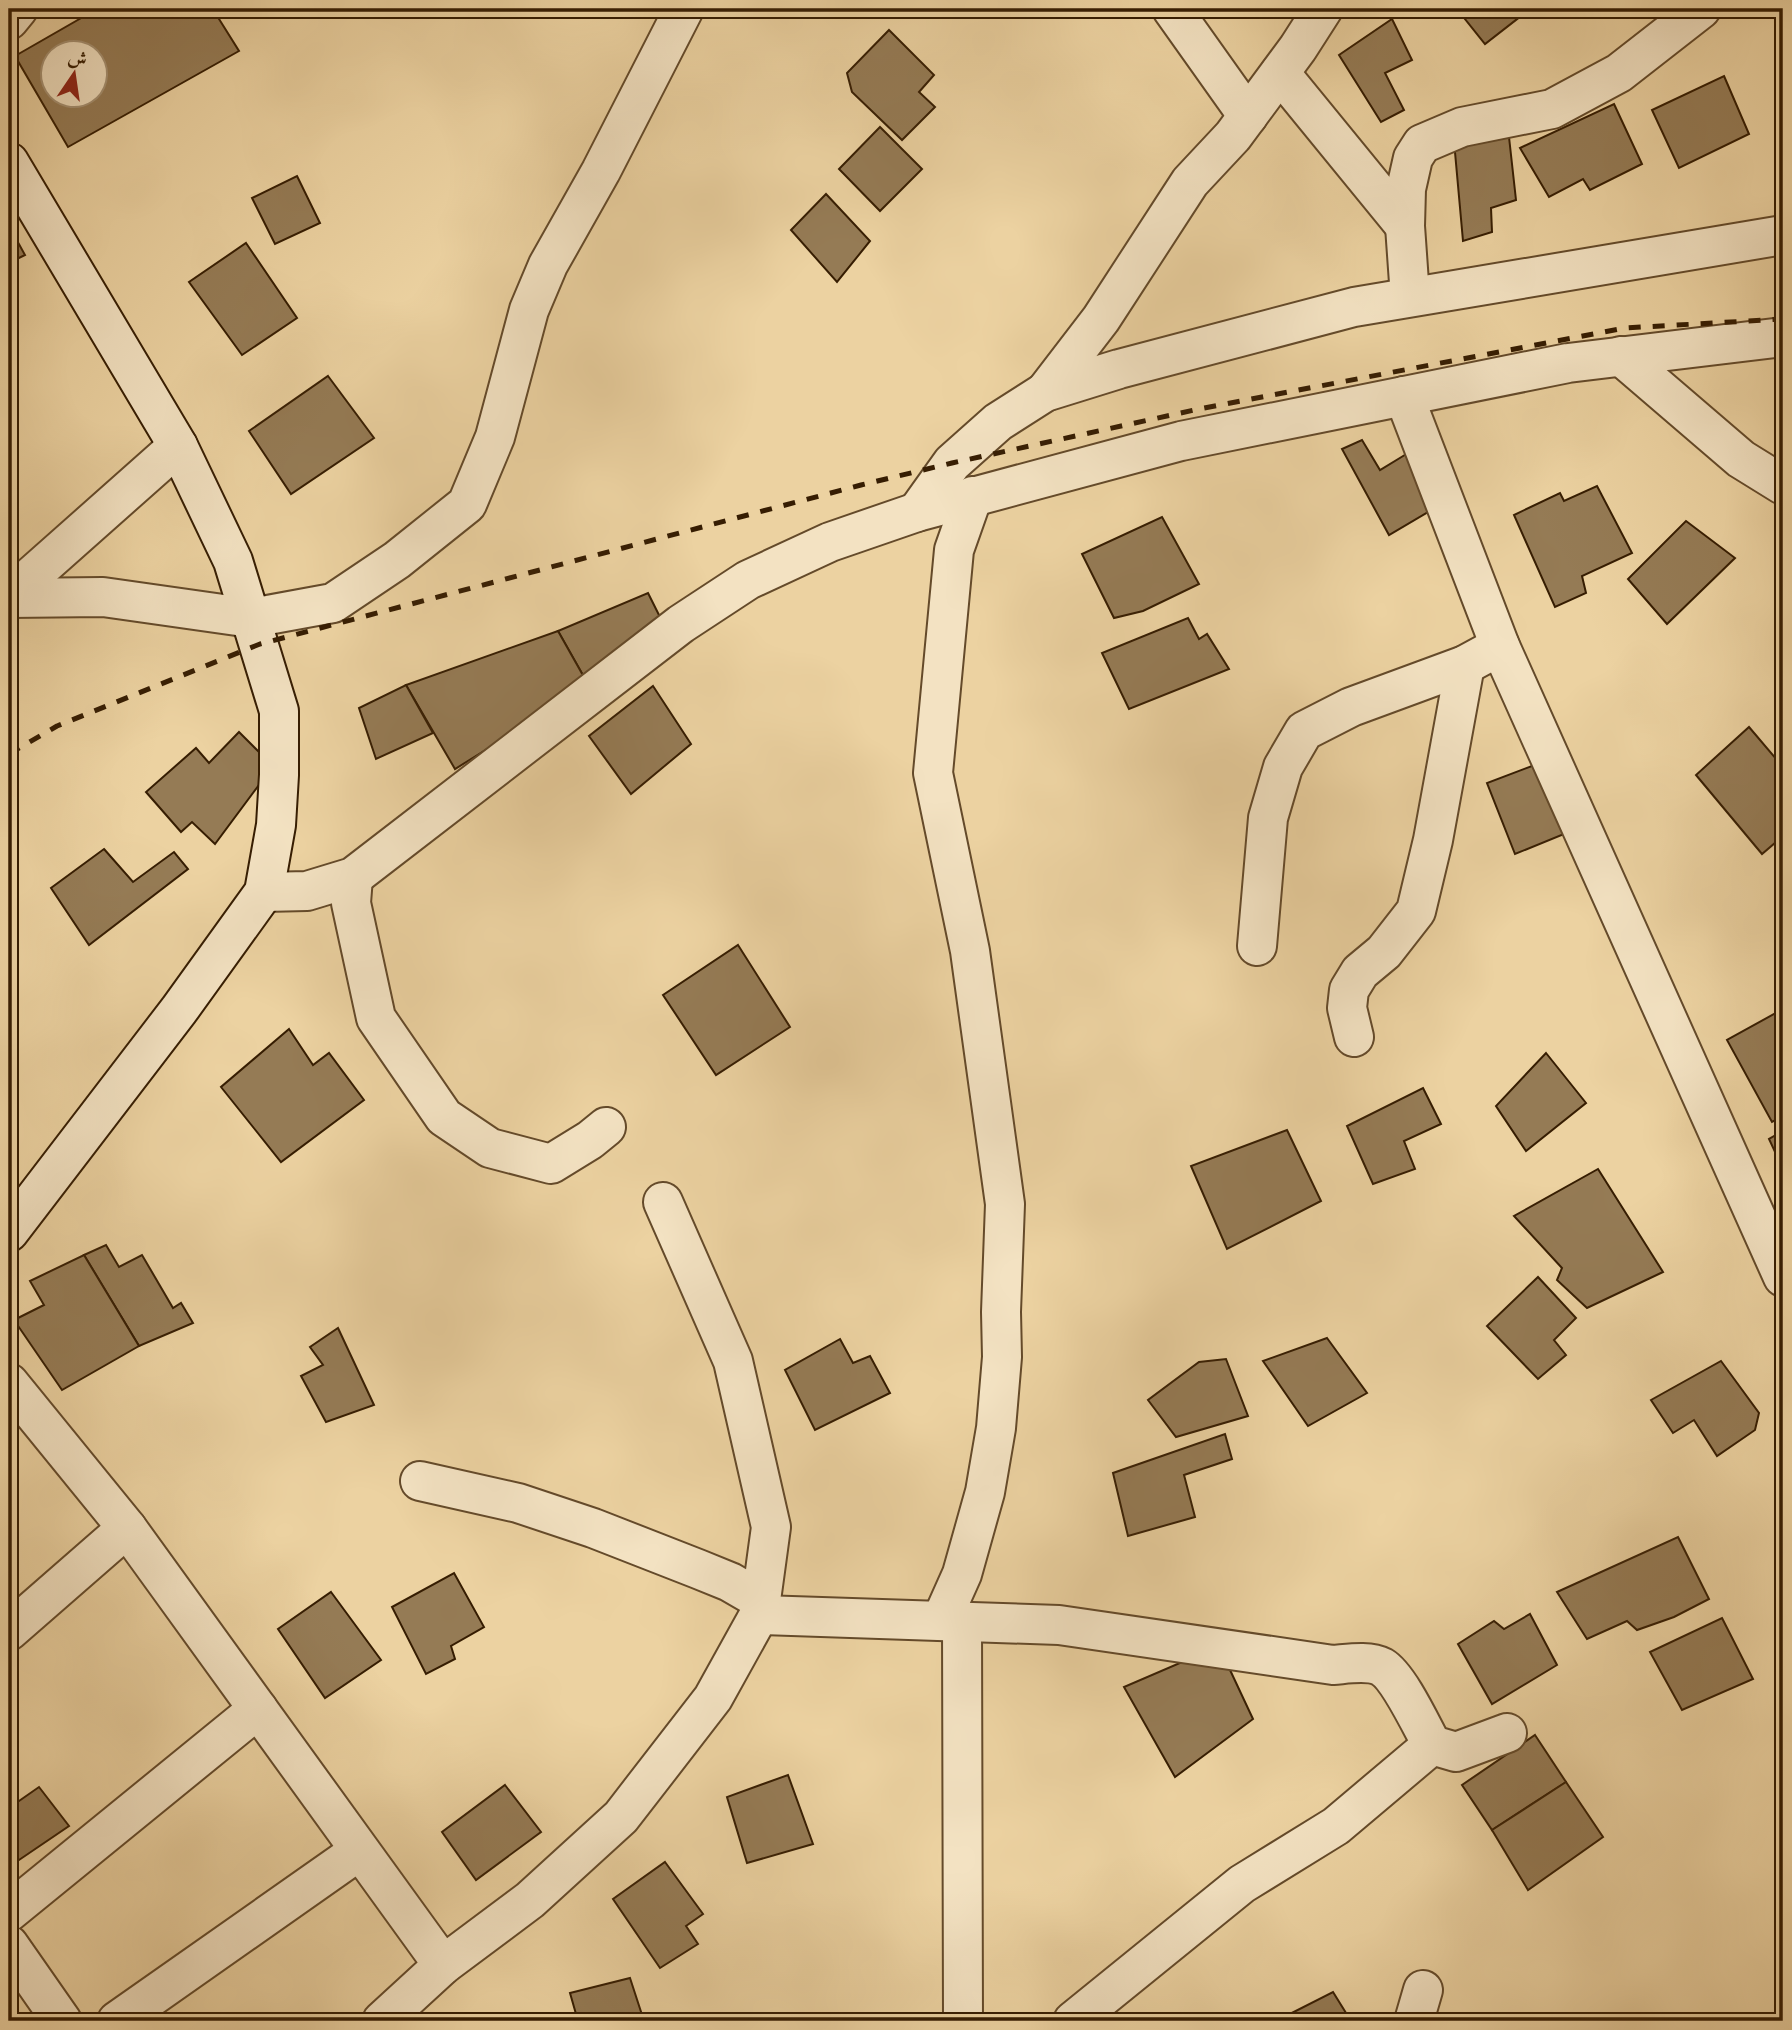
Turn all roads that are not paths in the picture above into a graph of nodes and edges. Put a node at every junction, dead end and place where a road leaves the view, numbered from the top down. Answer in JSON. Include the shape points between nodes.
{"nodes":[{"id":1,"x":18,"y":9,"type":"edge"},
{"id":2,"x":684,"y":9,"type":"edge"},
{"id":3,"x":1172,"y":9,"type":"edge"},
{"id":4,"x":1323,"y":9,"type":"edge"},
{"id":5,"x":1701,"y":9,"type":"edge"},
{"id":6,"x":9,"y":20,"type":"edge"},
{"id":7,"x":1280,"y":73,"type":"junction"},
{"id":8,"x":1248,"y":116,"type":"junction"},
{"id":9,"x":9,"y":162,"type":"edge"},
{"id":10,"x":1405,"y":226,"type":"junction"},
{"id":11,"x":1783,"y":235,"type":"edge"},
{"id":12,"x":1410,"y":297,"type":"junction"},
{"id":13,"x":1783,"y":337,"type":"edge"},
{"id":14,"x":1621,"y":356,"type":"junction"},
{"id":15,"x":1045,"y":392,"type":"junction"},
{"id":16,"x":1404,"y":396,"type":"junction"},
{"id":17,"x":178,"y":446,"type":"junction"},
{"id":18,"x":1783,"y":485,"type":"edge"},
{"id":19,"x":973,"y":496,"type":"junction"},
{"id":20,"x":917,"y":512,"type":"junction"},
{"id":21,"x":9,"y":597,"type":"edge"},
{"id":22,"x":251,"y":618,"type":"junction"},
{"id":23,"x":1500,"y":646,"type":"junction"},
{"id":24,"x":1465,"y":665,"type":"junction"},
{"id":25,"x":353,"y":877,"type":"junction"},
{"id":26,"x":264,"y":892,"type":"junction"},
{"id":27,"x":1257,"y":946,"type":"dead end"},
{"id":28,"x":1354,"y":1037,"type":"dead end"},
{"id":29,"x":606,"y":1127,"type":"dead end"},
{"id":30,"x":663,"y":1202,"type":"dead end"},
{"id":31,"x":9,"y":1232,"type":"edge"},
{"id":32,"x":1783,"y":1277,"type":"edge"},
{"id":33,"x":9,"y":1383,"type":"edge"},
{"id":34,"x":420,"y":1481,"type":"dead end"},
{"id":35,"x":127,"y":1528,"type":"junction"},
{"id":36,"x":760,"y":1608,"type":"junction"},
{"id":37,"x":951,"y":1621,"type":"junction"},
{"id":38,"x":9,"y":1631,"type":"edge"},
{"id":39,"x":258,"y":1709,"type":"junction"},
{"id":40,"x":1507,"y":1732,"type":"dead end"},
{"id":41,"x":1432,"y":1745,"type":"junction"},
{"id":42,"x":359,"y":1851,"type":"junction"},
{"id":43,"x":9,"y":1912,"type":"edge"},
{"id":44,"x":9,"y":1945,"type":"edge"},
{"id":45,"x":443,"y":1965,"type":"junction"},
{"id":46,"x":62,"y":2021,"type":"edge"},
{"id":47,"x":117,"y":2021,"type":"edge"},
{"id":48,"x":382,"y":2021,"type":"edge"},
{"id":49,"x":963,"y":2021,"type":"edge"},
{"id":50,"x":1073,"y":2021,"type":"edge"}],
"edges":[{"from":1,"to":6,"type":"street"},
{"from":2,"to":22,"type":"street","via":[[548,265],[529,310],[495,437],[467,504],[333,603]]},
{"from":3,"to":8,"type":"street"},
{"from":4,"to":7,"type":"street"},
{"from":5,"to":10,"type":"street","via":[[1619,73],[1552,109],[1462,127],[1422,144],[1408,175]]},
{"from":7,"to":8,"type":"street"},
{"from":7,"to":10,"type":"street"},
{"from":8,"to":15,"type":"street","via":[[1190,182],[1108,309]]},
{"from":9,"to":17,"type":"street"},
{"from":10,"to":12,"type":"street"},
{"from":11,"to":12,"type":"street"},
{"from":12,"to":15,"type":"street","via":[[1340,310]]},
{"from":13,"to":14,"type":"street"},
{"from":14,"to":16,"type":"street"},
{"from":14,"to":18,"type":"street","via":[[1741,459]]},
{"from":15,"to":20,"type":"street","via":[[998,422],[952,463]]},
{"from":16,"to":19,"type":"street","via":[[1181,441]]},
{"from":16,"to":23,"type":"street"},
{"from":17,"to":21,"type":"street"},
{"from":17,"to":22,"type":"street","via":[[233,561]]},
{"from":19,"to":20,"type":"street"},
{"from":19,"to":37,"type":"street","via":[[954,550],[933,773],[971,951],[1005,1204],[996,1428],[985,1492]]},
{"from":20,"to":25,"type":"street","via":[[830,541],[748,580],[681,624]]},
{"from":21,"to":22,"type":"street","via":[[103,597]]},
{"from":22,"to":26,"type":"street","via":[[279,711],[276,825]]},
{"from":23,"to":24,"type":"street"},
{"from":23,"to":32,"type":"street"},
{"from":24,"to":27,"type":"street","via":[[1351,707],[1304,731],[1283,767],[1268,818]]},
{"from":24,"to":28,"type":"street","via":[[1416,911],[1349,990],[1347,1009]]},
{"from":25,"to":26,"type":"street","via":[[307,891]]},
{"from":25,"to":29,"type":"street","via":[[351,903],[376,1018],[444,1118],[490,1148],[551,1164]]},
{"from":26,"to":31,"type":"street"},
{"from":30,"to":36,"type":"street","via":[[733,1361],[771,1527]]},
{"from":33,"to":35,"type":"street"},
{"from":34,"to":36,"type":"street","via":[[518,1503],[593,1528],[730,1582]]},
{"from":35,"to":38,"type":"street"},
{"from":35,"to":39,"type":"street"},
{"from":36,"to":37,"type":"street"},
{"from":36,"to":45,"type":"street","via":[[713,1698],[621,1817],[530,1900]]},
{"from":37,"to":41,"type":"street","via":[[1059,1625],[1382,1668],[1408,1698]]},
{"from":37,"to":49,"type":"street"},
{"from":39,"to":42,"type":"street"},
{"from":39,"to":43,"type":"street"},
{"from":40,"to":41,"type":"street","via":[[1456,1752]]},
{"from":41,"to":50,"type":"street","via":[[1336,1826],[1241,1884]]},
{"from":42,"to":45,"type":"street"},
{"from":42,"to":47,"type":"street"},
{"from":44,"to":46,"type":"street"},
{"from":45,"to":48,"type":"street"}]}
